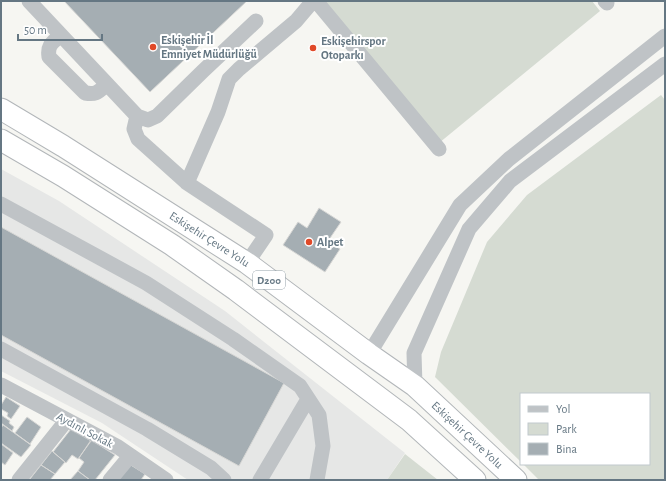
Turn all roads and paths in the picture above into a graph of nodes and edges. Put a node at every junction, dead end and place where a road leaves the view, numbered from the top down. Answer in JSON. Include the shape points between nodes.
{"nodes":[{"id":1,"x":29,"y":1,"type":"edge"},
{"id":2,"x":313,"y":1,"type":"edge"},
{"id":3,"x":316,"y":1,"type":"edge"},
{"id":4,"x":256,"y":21,"type":"dead end"},
{"id":5,"x":61,"y":35,"type":"junction"},
{"id":6,"x":665,"y":36,"type":"edge"},
{"id":7,"x":665,"y":64,"type":"edge"},
{"id":8,"x":107,"y":84,"type":"junction"},
{"id":9,"x":1,"y":109,"type":"edge"},
{"id":10,"x":137,"y":116,"type":"junction"},
{"id":11,"x":1,"y":140,"type":"edge"},
{"id":12,"x":438,"y":149,"type":"dead end"},
{"id":13,"x":187,"y":183,"type":"junction"},
{"id":14,"x":1,"y":204,"type":"edge"},
{"id":15,"x":247,"y":263,"type":"junction"},
{"id":16,"x":1,"y":349,"type":"edge"},
{"id":17,"x":369,"y":354,"type":"junction"},
{"id":18,"x":1,"y":385,"type":"edge"},
{"id":19,"x":415,"y":386,"type":"junction"},
{"id":20,"x":308,"y":399,"type":"junction"},
{"id":21,"x":66,"y":421,"type":"junction"},
{"id":22,"x":130,"y":456,"type":"junction"},
{"id":23,"x":19,"y":480,"type":"edge"},
{"id":24,"x":110,"y":480,"type":"edge"},
{"id":25,"x":166,"y":480,"type":"edge"},
{"id":26,"x":224,"y":480,"type":"edge"},
{"id":27,"x":260,"y":480,"type":"edge"},
{"id":28,"x":317,"y":480,"type":"edge"},
{"id":29,"x":475,"y":480,"type":"edge"},
{"id":30,"x":516,"y":480,"type":"edge"}],
"edges":[{"from":1,"to":5,"type":"street"},
{"from":2,"to":13,"type":"street","via":[[296,22],[229,79],[218,112]]},
{"from":3,"to":12,"type":"street"},
{"from":4,"to":10,"type":"street","via":[[158,116],[148,120]]},
{"from":5,"to":8,"type":"street"},
{"from":5,"to":8,"type":"street","via":[[50,45],[49,57],[85,93],[92,95]]},
{"from":6,"to":17,"type":"street","via":[[508,158],[460,205]]},
{"from":7,"to":19,"type":"street","via":[[510,181],[469,229],[414,353]]},
{"from":8,"to":10,"type":"street"},
{"from":9,"to":15,"type":"highway","name":"Eskişehir Çevre Yolu","number":"D200"},
{"from":10,"to":13,"type":"street","via":[[134,129],[138,139]]},
{"from":11,"to":29,"type":"highway","number":"D200","via":[[159,237],[236,290],[409,420]]},
{"from":13,"to":15,"type":"street","via":[[266,235]]},
{"from":14,"to":20,"type":"street","via":[[146,283],[280,371],[300,386]]},
{"from":15,"to":17,"type":"highway","name":"Eskişehir Çevre Yolu","number":"D200"},
{"from":16,"to":26,"type":"street","via":[[147,429],[211,468]]},
{"from":17,"to":19,"type":"highway","name":"Eskişehir Çevre Yolu","number":"D200"},
{"from":18,"to":21,"type":"street","name":"Aydınlı Sokak"},
{"from":19,"to":30,"type":"highway","name":"Eskişehir Çevre Yolu","number":"D200"},
{"from":20,"to":27,"type":"street"},
{"from":20,"to":28,"type":"street","via":[[319,415],[322,446]]},
{"from":21,"to":22,"type":"street","name":"Aydınlı Sokak","via":[[118,447]]},
{"from":21,"to":23,"type":"street"},
{"from":22,"to":24,"type":"street"},
{"from":22,"to":25,"type":"street","name":"Aydınlı Sokak"}]}
